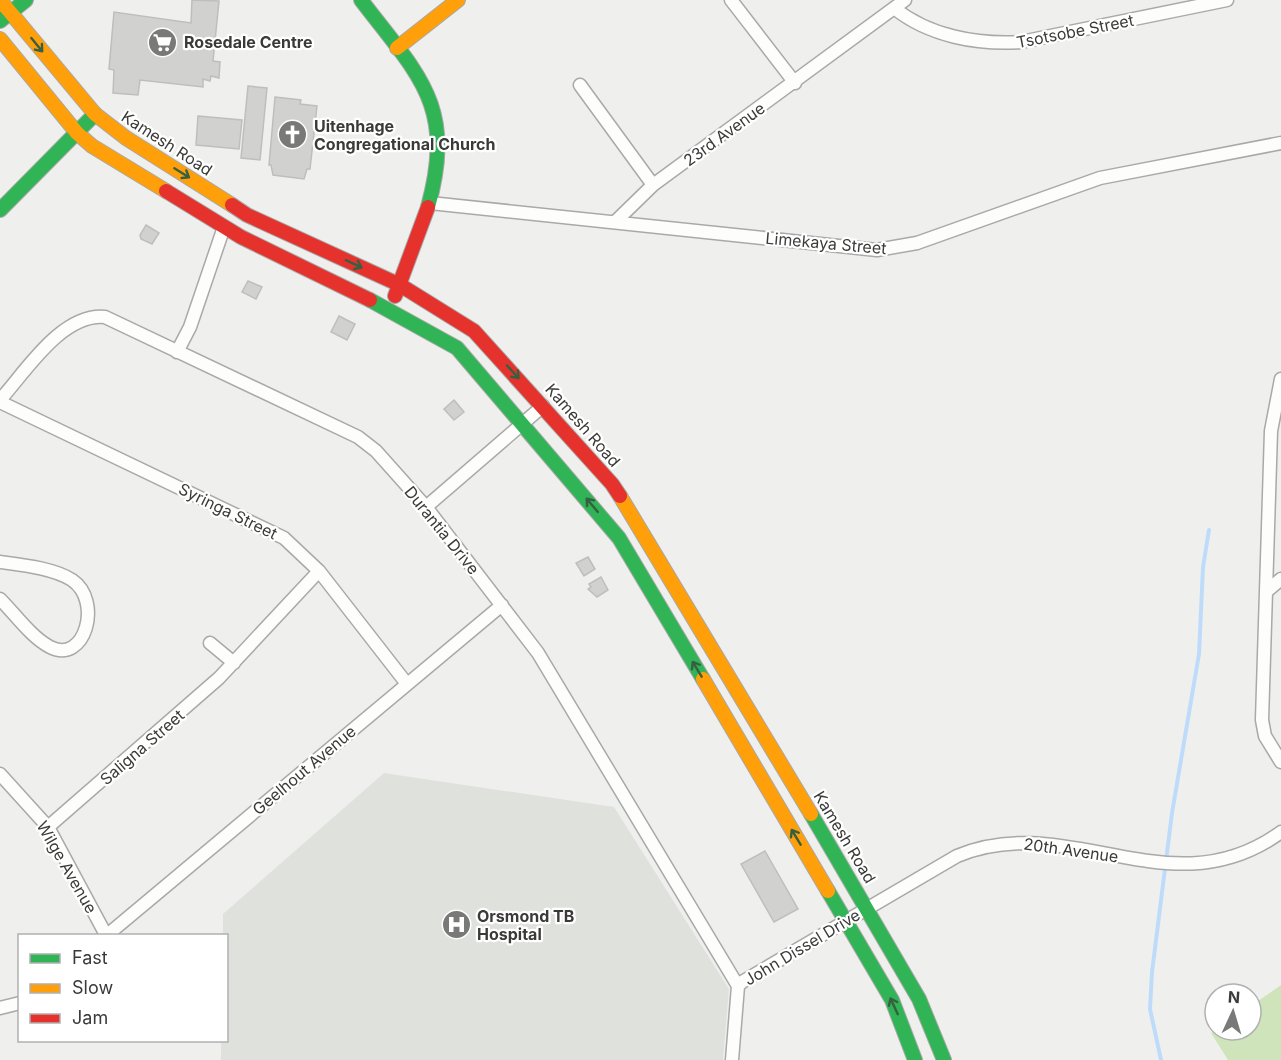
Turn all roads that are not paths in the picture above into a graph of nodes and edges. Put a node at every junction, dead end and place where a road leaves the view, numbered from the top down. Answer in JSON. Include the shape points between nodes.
{"nodes":[{"id":1,"x":0,"y":0,"type":"edge"},
{"id":2,"x":27,"y":0,"type":"edge"},
{"id":3,"x":361,"y":0,"type":"edge"},
{"id":4,"x":458,"y":0,"type":"edge"},
{"id":5,"x":731,"y":0,"type":"edge"},
{"id":6,"x":905,"y":0,"type":"edge"},
{"id":7,"x":1227,"y":0,"type":"edge"},
{"id":8,"x":894,"y":8,"type":"junction"},
{"id":9,"x":5,"y":17,"type":"edge"},
{"id":10,"x":0,"y":39,"type":"edge"},
{"id":11,"x":397,"y":48,"type":"junction"},
{"id":12,"x":795,"y":83,"type":"junction"},
{"id":13,"x":580,"y":85,"type":"dead end"},
{"id":14,"x":95,"y":114,"type":"junction"},
{"id":15,"x":77,"y":133,"type":"junction"},
{"id":16,"x":1281,"y":143,"type":"edge"},
{"id":17,"x":653,"y":185,"type":"junction"},
{"id":18,"x":430,"y":203,"type":"junction"},
{"id":19,"x":0,"y":210,"type":"edge"},
{"id":20,"x":616,"y":221,"type":"junction"},
{"id":21,"x":224,"y":227,"type":"junction"},
{"id":22,"x":400,"y":285,"type":"junction"},
{"id":23,"x":389,"y":309,"type":"junction"},
{"id":24,"x":177,"y":352,"type":"junction"},
{"id":25,"x":1281,"y":379,"type":"edge"},
{"id":26,"x":0,"y":401,"type":"edge"},
{"id":27,"x":543,"y":406,"type":"junction"},
{"id":28,"x":521,"y":424,"type":"junction"},
{"id":29,"x":426,"y":507,"type":"junction"},
{"id":30,"x":0,"y":562,"type":"edge"},
{"id":31,"x":319,"y":571,"type":"junction"},
{"id":32,"x":1281,"y":579,"type":"edge"},
{"id":33,"x":1267,"y":591,"type":"junction"},
{"id":34,"x":0,"y":599,"type":"edge"},
{"id":35,"x":502,"y":605,"type":"junction"},
{"id":36,"x":210,"y":643,"type":"dead end"},
{"id":37,"x":234,"y":663,"type":"junction"},
{"id":38,"x":407,"y":684,"type":"junction"},
{"id":39,"x":1281,"y":762,"type":"edge"},
{"id":40,"x":0,"y":774,"type":"edge"},
{"id":41,"x":48,"y":827,"type":"junction"},
{"id":42,"x":1281,"y":832,"type":"edge"},
{"id":43,"x":868,"y":907,"type":"junction"},
{"id":44,"x":844,"y":920,"type":"junction"},
{"id":45,"x":105,"y":934,"type":"edge"},
{"id":46,"x":107,"y":934,"type":"edge"},
{"id":47,"x":738,"y":986,"type":"junction"},
{"id":48,"x":18,"y":1004,"type":"edge"},
{"id":49,"x":0,"y":1008,"type":"edge"},
{"id":50,"x":732,"y":1060,"type":"edge"},
{"id":51,"x":915,"y":1060,"type":"edge"},
{"id":52,"x":944,"y":1060,"type":"edge"}],
"edges":[{"from":1,"to":9,"type":"main road","name":"Kamesh Road"},
{"from":2,"to":9,"type":"main road"},
{"from":3,"to":11,"type":"main road"},
{"from":4,"to":11,"type":"main road"},
{"from":5,"to":12,"type":"street"},
{"from":6,"to":8,"type":"street","name":"23rd Avenue"},
{"from":7,"to":8,"type":"street","name":"Tsotsobe Street","via":[[999,44],[918,26]]},
{"from":8,"to":12,"type":"street","name":"23rd Avenue"},
{"from":9,"to":14,"type":"main road","name":"Kamesh Road","one_way":true},
{"from":10,"to":15,"type":"main road"},
{"from":11,"to":18,"type":"main road","via":[[434,107],[435,168]]},
{"from":12,"to":17,"type":"street","name":"23rd Avenue"},
{"from":13,"to":17,"type":"street"},
{"from":14,"to":15,"type":"main road"},
{"from":14,"to":22,"type":"main road","name":"Kamesh Road","one_way":true,"via":[[247,215]]},
{"from":15,"to":19,"type":"main road"},
{"from":15,"to":21,"type":"main road"},
{"from":16,"to":20,"type":"street","name":"Limekaya Street","via":[[1086,182],[891,249]]},
{"from":17,"to":20,"type":"street","name":"23rd Avenue"},
{"from":18,"to":20,"type":"street","name":"Limekaya Street"},
{"from":18,"to":22,"type":"main road"},
{"from":21,"to":23,"type":"main road"},
{"from":21,"to":24,"type":"street","via":[[190,327]]},
{"from":22,"to":23,"type":"main road"},
{"from":22,"to":27,"type":"main road","name":"Kamesh Road","one_way":true,"via":[[474,331]]},
{"from":23,"to":28,"type":"main road","via":[[457,348]]},
{"from":24,"to":26,"type":"street","name":"Durantia Drive","via":[[105,317],[83,318],[52,340]]},
{"from":24,"to":29,"type":"street","name":"Durantia Drive","via":[[358,437]]},
{"from":25,"to":33,"type":"street","via":[[1271,431]]},
{"from":26,"to":31,"type":"street","name":"Syringa Street","via":[[284,538]]},
{"from":27,"to":28,"type":"street"},
{"from":27,"to":43,"type":"main road","name":"Kamesh Road","via":[[612,484]]},
{"from":28,"to":29,"type":"street"},
{"from":44,"to":28,"type":"main road","one_way":true,"via":[[619,538]]},
{"from":29,"to":35,"type":"street","name":"Durantia Drive"},
{"from":30,"to":34,"type":"street","via":[[71,579],[87,598],[88,625],[74,647],[51,648]]},
{"from":31,"to":37,"type":"street","name":"Saligna Street"},
{"from":31,"to":38,"type":"street","name":"Syringa Street"},
{"from":32,"to":33,"type":"street"},
{"from":33,"to":39,"type":"street","via":[[1262,726]]},
{"from":35,"to":38,"type":"street","name":"Geelhout Avenue"},
{"from":35,"to":47,"type":"street","name":"Durantia Drive","via":[[538,653]]},
{"from":36,"to":37,"type":"street"},
{"from":37,"to":41,"type":"street","name":"Saligna Street"},
{"from":38,"to":46,"type":"street","name":"Geelhout Avenue"},
{"from":40,"to":41,"type":"street","name":"Wilge Avenue"},
{"from":41,"to":45,"type":"street","name":"Wilge Avenue"},
{"from":42,"to":43,"type":"street","name":"20th Avenue","via":[[1239,856],[1212,864],[1189,865],[1038,843],[995,844],[957,856]]},
{"from":43,"to":44,"type":"street","name":"John Dissel Drive"},
{"from":43,"to":52,"type":"main road","name":"Kamesh Road","via":[[919,999]]},
{"from":44,"to":47,"type":"street","name":"John Dissel Drive"},
{"from":51,"to":44,"type":"main road","one_way":true,"via":[[892,1000]]},
{"from":47,"to":50,"type":"street","name":"John Dissel Drive"},
{"from":48,"to":49,"type":"street"}]}
